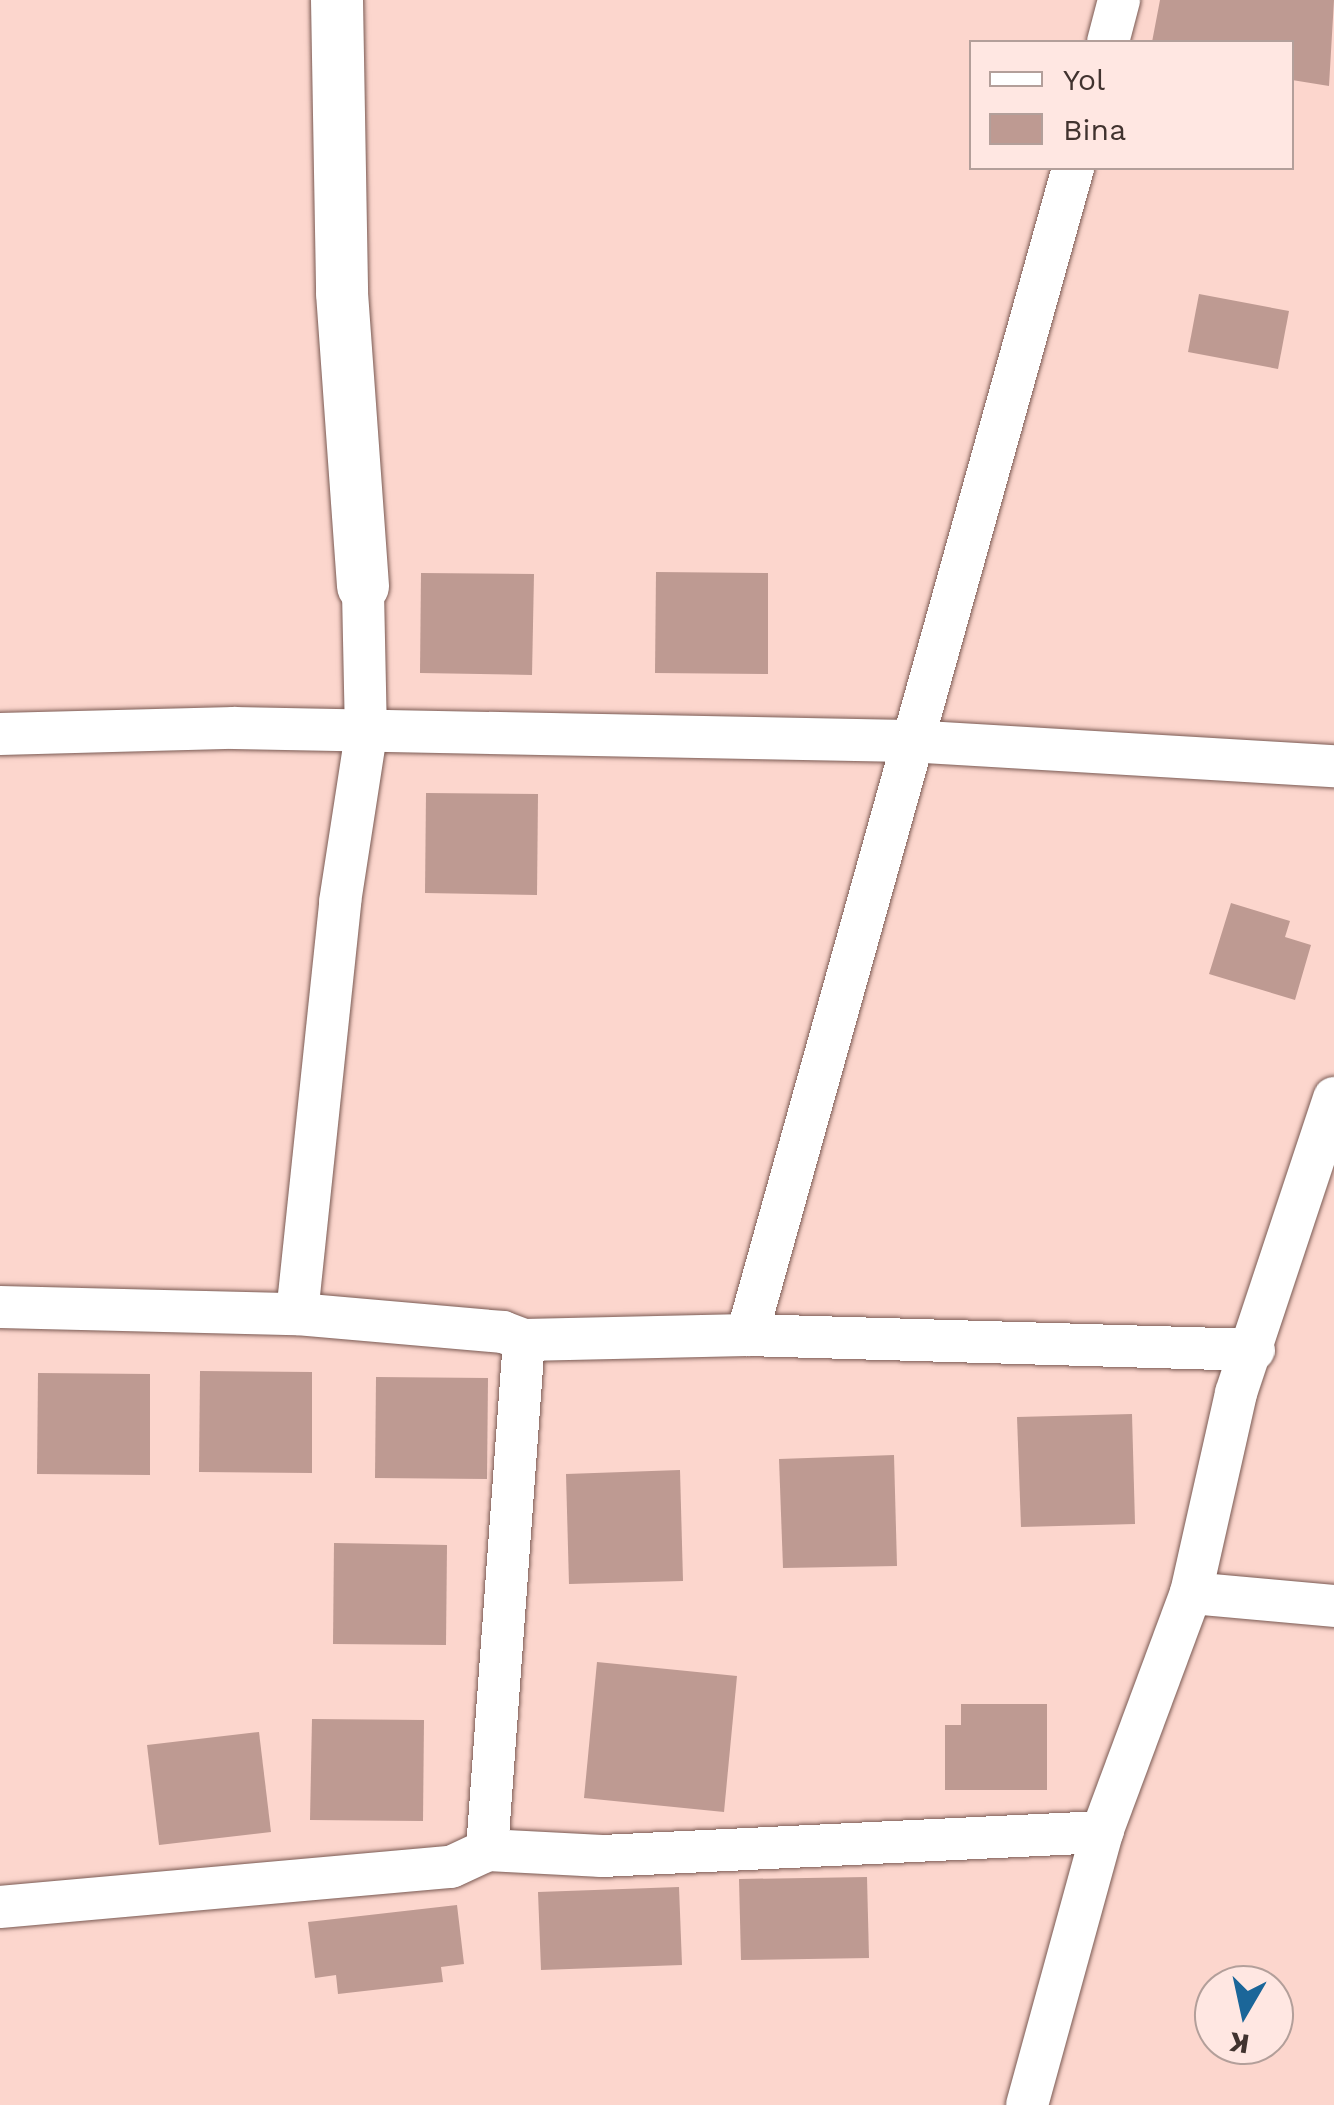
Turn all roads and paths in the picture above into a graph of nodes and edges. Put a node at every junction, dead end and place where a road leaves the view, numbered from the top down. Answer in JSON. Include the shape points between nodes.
{"nodes":[{"id":1,"x":337,"y":0,"type":"edge"},
{"id":2,"x":1120,"y":0,"type":"edge"},
{"id":3,"x":1109,"y":40,"type":"edge"},
{"id":4,"x":1072,"y":170,"type":"edge"},
{"id":5,"x":363,"y":586,"type":"joint"},
{"id":6,"x":0,"y":734,"type":"edge"},
{"id":7,"x":366,"y":735,"type":"junction"},
{"id":8,"x":908,"y":741,"type":"junction"},
{"id":9,"x":1334,"y":766,"type":"edge"},
{"id":10,"x":1334,"y":1098,"type":"edge"},
{"id":11,"x":0,"y":1307,"type":"edge"},
{"id":12,"x":297,"y":1314,"type":"junction"},
{"id":13,"x":747,"y":1335,"type":"junction"},
{"id":14,"x":524,"y":1340,"type":"junction"},
{"id":15,"x":1254,"y":1350,"type":"junction"},
{"id":16,"x":1191,"y":1593,"type":"junction"},
{"id":17,"x":1334,"y":1606,"type":"edge"},
{"id":18,"x":1102,"y":1832,"type":"junction"},
{"id":19,"x":486,"y":1850,"type":"junction"},
{"id":20,"x":0,"y":1907,"type":"edge"},
{"id":21,"x":1027,"y":2105,"type":"edge"}],
"edges":[{"from":1,"to":5,"type":"street","via":[[342,294]]},
{"from":2,"to":3,"type":"street"},
{"from":4,"to":8,"type":"street"},
{"from":5,"to":7,"type":"street"},
{"from":6,"to":7,"type":"street","via":[[234,728]]},
{"from":7,"to":8,"type":"street"},
{"from":7,"to":12,"type":"street","via":[[340,902]]},
{"from":8,"to":9,"type":"street"},
{"from":8,"to":13,"type":"street"},
{"from":10,"to":15,"type":"street"},
{"from":11,"to":12,"type":"street"},
{"from":12,"to":14,"type":"street","via":[[503,1332]]},
{"from":13,"to":14,"type":"street"},
{"from":13,"to":15,"type":"street"},
{"from":14,"to":19,"type":"street"},
{"from":15,"to":16,"type":"street","via":[[1236,1393]]},
{"from":16,"to":17,"type":"street"},
{"from":16,"to":18,"type":"street"},
{"from":18,"to":19,"type":"street","via":[[602,1856]]},
{"from":18,"to":21,"type":"street"},
{"from":19,"to":20,"type":"street","via":[[451,1867]]}]}
